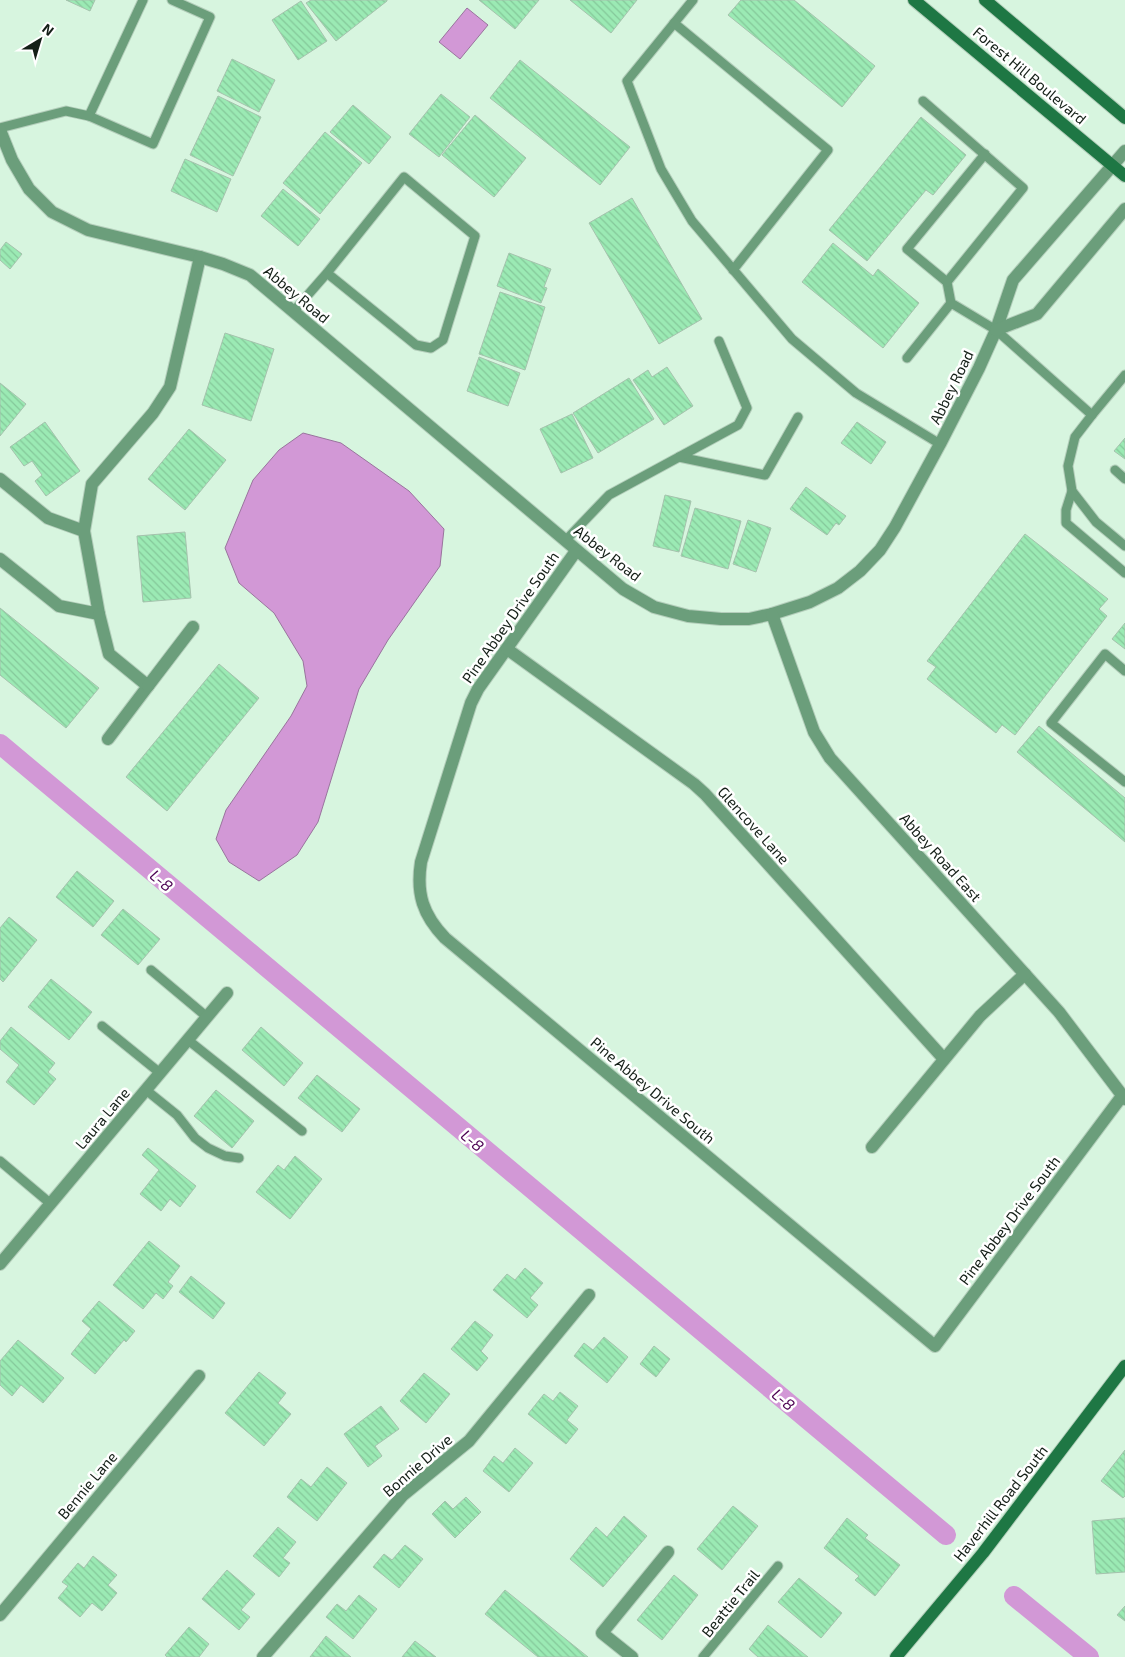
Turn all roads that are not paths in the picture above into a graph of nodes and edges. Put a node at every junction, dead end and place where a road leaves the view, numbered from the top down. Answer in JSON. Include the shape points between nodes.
{"nodes":[{"id":1,"x":143,"y":0,"type":"edge"},
{"id":2,"x":172,"y":0,"type":"edge"},
{"id":3,"x":693,"y":0,"type":"edge"},
{"id":4,"x":914,"y":0,"type":"edge"},
{"id":5,"x":985,"y":0,"type":"edge"},
{"id":6,"x":674,"y":23,"type":"junction"},
{"id":7,"x":923,"y":101,"type":"dead end"},
{"id":8,"x":89,"y":116,"type":"junction"},
{"id":9,"x":1125,"y":118,"type":"edge"},
{"id":10,"x":0,"y":129,"type":"edge"},
{"id":11,"x":1125,"y":151,"type":"edge"},
{"id":12,"x":985,"y":154,"type":"junction"},
{"id":13,"x":1113,"y":165,"type":"junction"},
{"id":14,"x":1125,"y":176,"type":"edge"},
{"id":15,"x":1125,"y":209,"type":"edge"},
{"id":16,"x":200,"y":257,"type":"junction"},
{"id":17,"x":733,"y":270,"type":"junction"},
{"id":18,"x":327,"y":273,"type":"junction"},
{"id":19,"x":947,"y":282,"type":"junction"},
{"id":20,"x":951,"y":303,"type":"junction"},
{"id":21,"x":293,"y":312,"type":"junction"},
{"id":22,"x":996,"y":330,"type":"junction"},
{"id":23,"x":719,"y":340,"type":"dead end"},
{"id":24,"x":907,"y":358,"type":"dead end"},
{"id":25,"x":1125,"y":374,"type":"edge"},
{"id":26,"x":1092,"y":415,"type":"junction"},
{"id":27,"x":798,"y":417,"type":"dead end"},
{"id":28,"x":940,"y":444,"type":"junction"},
{"id":29,"x":679,"y":457,"type":"junction"},
{"id":30,"x":1115,"y":470,"type":"dead end"},
{"id":31,"x":0,"y":479,"type":"edge"},
{"id":32,"x":1125,"y":479,"type":"edge"},
{"id":33,"x":1072,"y":491,"type":"junction"},
{"id":34,"x":84,"y":531,"type":"junction"},
{"id":35,"x":565,"y":541,"type":"junction"},
{"id":36,"x":1125,"y":546,"type":"edge"},
{"id":37,"x":576,"y":551,"type":"junction"},
{"id":38,"x":0,"y":558,"type":"edge"},
{"id":39,"x":1125,"y":573,"type":"edge"},
{"id":40,"x":99,"y":614,"type":"junction"},
{"id":41,"x":772,"y":614,"type":"junction"},
{"id":42,"x":194,"y":627,"type":"dead end"},
{"id":43,"x":507,"y":649,"type":"junction"},
{"id":44,"x":1125,"y":671,"type":"edge"},
{"id":45,"x":148,"y":686,"type":"junction"},
{"id":46,"x":108,"y":739,"type":"dead end"},
{"id":47,"x":1125,"y":782,"type":"edge"},
{"id":48,"x":151,"y":970,"type":"dead end"},
{"id":49,"x":1025,"y":974,"type":"junction"},
{"id":50,"x":228,"y":993,"type":"dead end"},
{"id":51,"x":208,"y":1017,"type":"junction"},
{"id":52,"x":102,"y":1026,"type":"dead end"},
{"id":53,"x":188,"y":1040,"type":"junction"},
{"id":54,"x":944,"y":1059,"type":"junction"},
{"id":55,"x":160,"y":1073,"type":"junction"},
{"id":56,"x":146,"y":1090,"type":"junction"},
{"id":57,"x":1124,"y":1098,"type":"edge"},
{"id":58,"x":302,"y":1132,"type":"dead end"},
{"id":59,"x":872,"y":1147,"type":"dead end"},
{"id":60,"x":239,"y":1158,"type":"dead end"},
{"id":61,"x":0,"y":1161,"type":"edge"},
{"id":62,"x":51,"y":1204,"type":"junction"},
{"id":63,"x":0,"y":1264,"type":"edge"},
{"id":64,"x":590,"y":1295,"type":"dead end"},
{"id":65,"x":1125,"y":1366,"type":"edge"},
{"id":66,"x":199,"y":1376,"type":"dead end"},
{"id":67,"x":668,"y":1552,"type":"dead end"},
{"id":68,"x":778,"y":1566,"type":"dead end"},
{"id":69,"x":0,"y":1615,"type":"edge"},
{"id":70,"x":263,"y":1657,"type":"edge"},
{"id":71,"x":632,"y":1657,"type":"edge"},
{"id":72,"x":703,"y":1657,"type":"edge"},
{"id":73,"x":896,"y":1657,"type":"edge"}],
"edges":[{"from":1,"to":8,"type":"lane"},
{"from":2,"to":8,"type":"lane","via":[[210,17],[153,144]]},
{"from":3,"to":6,"type":"lane"},
{"from":4,"to":13,"type":"main road","name":"Forest Hill Boulevard"},
{"from":5,"to":9,"type":"main road","name":"Forest Hill Boulevard"},
{"from":6,"to":17,"type":"lane","via":[[626,81],[661,169],[692,221]]},
{"from":6,"to":17,"type":"lane","via":[[828,150]]},
{"from":7,"to":12,"type":"lane"},
{"from":8,"to":10,"type":"lane","via":[[66,112]]},
{"from":10,"to":16,"type":"street","name":"Abbey Road","via":[[12,160],[29,189],[52,212],[88,230]]},
{"from":11,"to":13,"type":"street","name":"Abbey Road"},
{"from":12,"to":19,"type":"lane","via":[[1024,188]]},
{"from":12,"to":19,"type":"lane","via":[[908,249]]},
{"from":13,"to":14,"type":"main road","name":"Forest Hill Boulevard"},
{"from":13,"to":22,"type":"street","name":"Abbey Road","via":[[1013,280]]},
{"from":15,"to":22,"type":"street","via":[[1037,314]]},
{"from":16,"to":21,"type":"street","name":"Abbey Road","via":[[250,275]]},
{"from":16,"to":34,"type":"street","via":[[170,387],[92,484]]},
{"from":17,"to":28,"type":"lane","via":[[792,339],[856,393]]},
{"from":18,"to":18,"type":"lane","via":[[416,345],[431,348],[443,340],[475,236],[404,177]]},
{"from":18,"to":21,"type":"lane"},
{"from":19,"to":20,"type":"lane"},
{"from":20,"to":22,"type":"lane"},
{"from":20,"to":24,"type":"lane"},
{"from":21,"to":35,"type":"street","name":"Abbey Road"},
{"from":22,"to":26,"type":"lane"},
{"from":22,"to":28,"type":"street","name":"Abbey Road"},
{"from":23,"to":29,"type":"lane","via":[[747,408],[738,424]]},
{"from":25,"to":26,"type":"lane"},
{"from":26,"to":33,"type":"lane","via":[[1075,438],[1068,466]]},
{"from":27,"to":29,"type":"lane","via":[[765,475]]},
{"from":28,"to":41,"type":"street","name":"Abbey Road","via":[[896,527],[860,571],[838,588],[810,602]]},
{"from":29,"to":35,"type":"lane","via":[[609,495]]},
{"from":30,"to":32,"type":"lane"},
{"from":31,"to":34,"type":"street","via":[[48,518]]},
{"from":33,"to":36,"type":"lane","via":[[1096,522]]},
{"from":33,"to":39,"type":"lane","via":[[1066,523]]},
{"from":34,"to":40,"type":"street"},
{"from":35,"to":37,"type":"street","name":"Abbey Road"},
{"from":37,"to":41,"type":"street","name":"Abbey Road","via":[[623,589],[654,607],[688,616],[721,619],[749,619]]},
{"from":37,"to":43,"type":"street","name":"Pine Abbey Drive South"},
{"from":38,"to":40,"type":"street","via":[[58,606]]},
{"from":40,"to":45,"type":"street","via":[[109,654]]},
{"from":41,"to":49,"type":"street","name":"Abbey Road East","via":[[814,732],[830,758]]},
{"from":42,"to":45,"type":"street"},
{"from":43,"to":54,"type":"street","name":"Glencove Lane","via":[[705,794]]},
{"from":43,"to":57,"type":"street","name":"Pine Abbey Drive South","via":[[471,703],[420,862],[419,890],[435,928],[935,1346]]},
{"from":44,"to":47,"type":"lane","via":[[1105,654],[1051,723]]},
{"from":45,"to":46,"type":"street"},
{"from":48,"to":51,"type":"lane"},
{"from":49,"to":54,"type":"street","via":[[980,1016]]},
{"from":49,"to":57,"type":"street","name":"Abbey Road East","via":[[1059,1012]]},
{"from":50,"to":51,"type":"street","name":"Laura Lane"},
{"from":51,"to":53,"type":"street","name":"Laura Lane"},
{"from":52,"to":55,"type":"lane"},
{"from":53,"to":55,"type":"street","name":"Laura Lane"},
{"from":53,"to":58,"type":"lane"},
{"from":54,"to":59,"type":"street"},
{"from":55,"to":56,"type":"street","name":"Laura Lane"},
{"from":56,"to":60,"type":"lane","via":[[177,1114],[195,1138],[208,1148]]},
{"from":56,"to":62,"type":"street","name":"Laura Lane"},
{"from":61,"to":62,"type":"lane"},
{"from":62,"to":63,"type":"street","name":"Laura Lane"},
{"from":64,"to":70,"type":"street","name":"Bonnie Drive","via":[[469,1441],[403,1495]]},
{"from":65,"to":73,"type":"main road","name":"Haverhill Road South","via":[[983,1553]]},
{"from":66,"to":69,"type":"street","name":"Bennie Lane"},
{"from":67,"to":71,"type":"street","via":[[602,1633]]},
{"from":68,"to":72,"type":"lane","name":"Beattie Trail"}]}
